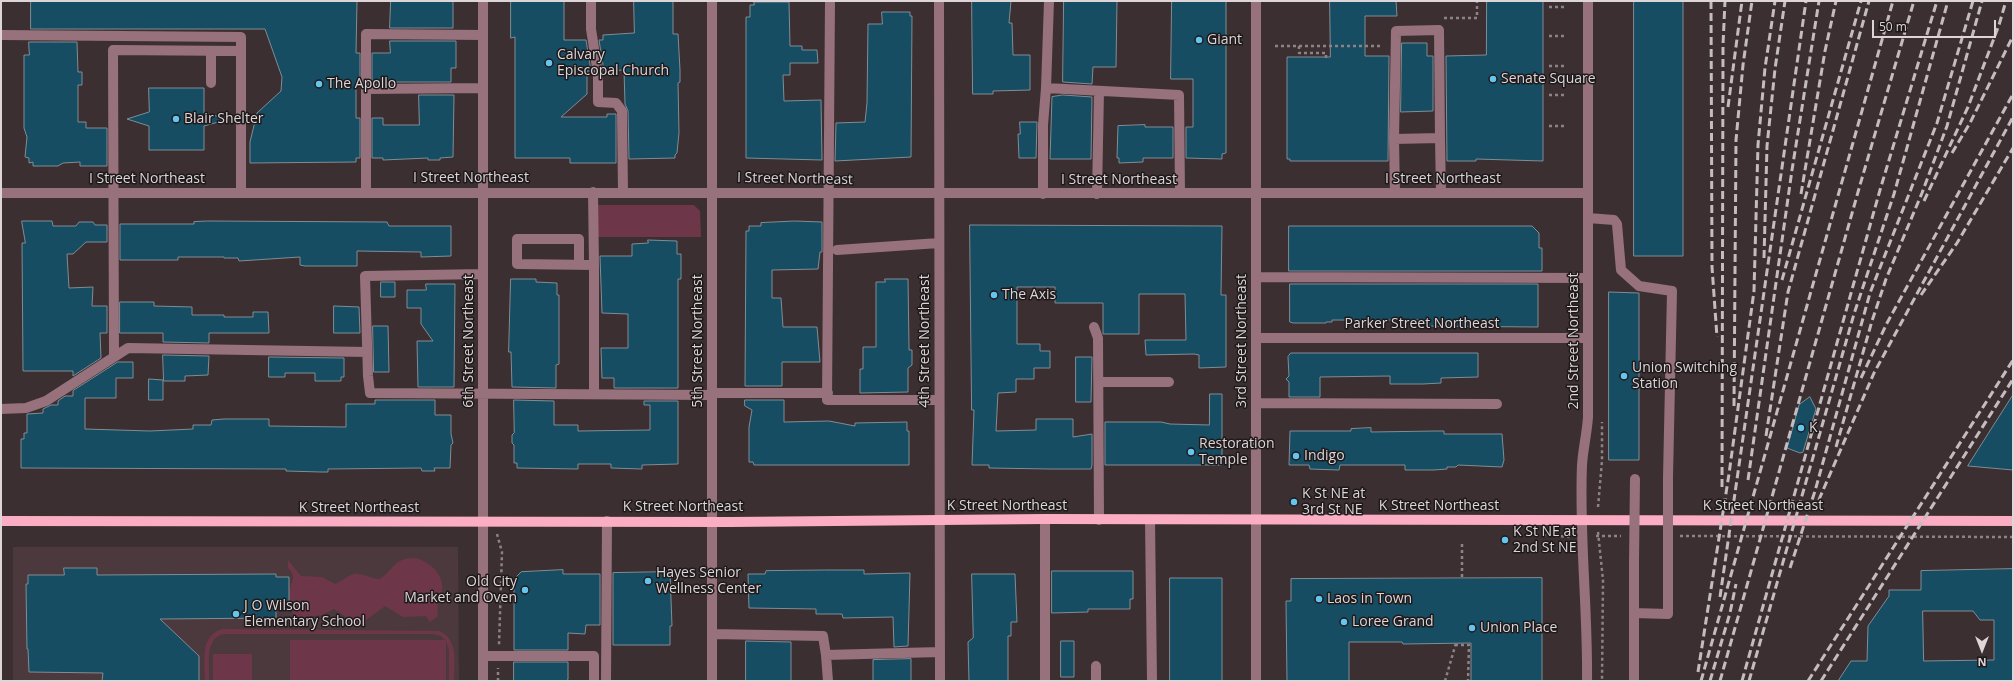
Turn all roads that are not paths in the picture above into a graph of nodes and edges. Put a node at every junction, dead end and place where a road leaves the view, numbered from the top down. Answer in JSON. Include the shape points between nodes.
{"nodes":[{"id":1,"x":483,"y":1,"type":"edge"},
{"id":2,"x":591,"y":1,"type":"edge"},
{"id":3,"x":712,"y":1,"type":"edge"},
{"id":4,"x":830,"y":1,"type":"edge"},
{"id":5,"x":939,"y":1,"type":"edge"},
{"id":6,"x":1048,"y":1,"type":"edge"},
{"id":7,"x":1256,"y":1,"type":"edge"},
{"id":8,"x":1588,"y":1,"type":"edge"},
{"id":9,"x":483,"y":34,"type":"junction"},
{"id":10,"x":1,"y":35,"type":"edge"},
{"id":11,"x":211,"y":51,"type":"junction"},
{"id":12,"x":240,"y":51,"type":"junction"},
{"id":13,"x":211,"y":83,"type":"dead end"},
{"id":14,"x":483,"y":88,"type":"junction"},
{"id":15,"x":1046,"y":88,"type":"junction"},
{"id":16,"x":366,"y":89,"type":"junction"},
{"id":17,"x":1099,"y":91,"type":"junction"},
{"id":18,"x":1440,"y":138,"type":"junction"},
{"id":19,"x":1394,"y":139,"type":"junction"},
{"id":20,"x":366,"y":192,"type":"junction"},
{"id":21,"x":483,"y":192,"type":"junction"},
{"id":22,"x":593,"y":192,"type":"junction"},
{"id":23,"x":623,"y":192,"type":"junction"},
{"id":24,"x":712,"y":192,"type":"junction"},
{"id":25,"x":1,"y":193,"type":"edge"},
{"id":26,"x":114,"y":193,"type":"junction"},
{"id":27,"x":241,"y":193,"type":"junction"},
{"id":28,"x":829,"y":193,"type":"junction"},
{"id":29,"x":1180,"y":193,"type":"junction"},
{"id":30,"x":1255,"y":193,"type":"junction"},
{"id":31,"x":1395,"y":193,"type":"junction"},
{"id":32,"x":1441,"y":193,"type":"junction"},
{"id":33,"x":1588,"y":193,"type":"junction"},
{"id":34,"x":939,"y":194,"type":"junction"},
{"id":35,"x":1044,"y":194,"type":"junction"},
{"id":36,"x":1098,"y":194,"type":"junction"},
{"id":37,"x":1588,"y":218,"type":"junction"},
{"id":38,"x":939,"y":243,"type":"junction"},
{"id":39,"x":837,"y":250,"type":"dead end"},
{"id":40,"x":579,"y":265,"type":"junction"},
{"id":41,"x":594,"y":265,"type":"junction"},
{"id":42,"x":483,"y":274,"type":"junction"},
{"id":43,"x":1256,"y":277,"type":"junction"},
{"id":44,"x":1588,"y":278,"type":"junction"},
{"id":45,"x":1094,"y":327,"type":"dead end"},
{"id":46,"x":1256,"y":338,"type":"junction"},
{"id":47,"x":1588,"y":338,"type":"junction"},
{"id":48,"x":367,"y":352,"type":"junction"},
{"id":49,"x":114,"y":356,"type":"junction"},
{"id":50,"x":1099,"y":382,"type":"junction"},
{"id":51,"x":1169,"y":382,"type":"dead end"},
{"id":52,"x":828,"y":393,"type":"junction"},
{"id":53,"x":483,"y":394,"type":"junction"},
{"id":54,"x":594,"y":394,"type":"junction"},
{"id":55,"x":712,"y":394,"type":"junction"},
{"id":56,"x":939,"y":400,"type":"junction"},
{"id":57,"x":1256,"y":403,"type":"junction"},
{"id":58,"x":1497,"y":404,"type":"dead end"},
{"id":59,"x":1,"y":409,"type":"edge"},
{"id":60,"x":1635,"y":479,"type":"dead end"},
{"id":61,"x":1045,"y":519,"type":"junction"},
{"id":62,"x":940,"y":520,"type":"junction"},
{"id":63,"x":1099,"y":520,"type":"junction"},
{"id":64,"x":1150,"y":520,"type":"junction"},
{"id":65,"x":1256,"y":520,"type":"junction"},
{"id":66,"x":1583,"y":520,"type":"junction"},
{"id":67,"x":2013,"y":520,"type":"edge"},
{"id":68,"x":1,"y":521,"type":"edge"},
{"id":69,"x":484,"y":521,"type":"junction"},
{"id":70,"x":607,"y":521,"type":"junction"},
{"id":71,"x":712,"y":521,"type":"junction"},
{"id":72,"x":1634,"y":613,"type":"junction"},
{"id":73,"x":712,"y":634,"type":"junction"},
{"id":74,"x":940,"y":652,"type":"junction"},
{"id":75,"x":826,"y":655,"type":"junction"},
{"id":76,"x":483,"y":656,"type":"junction"},
{"id":77,"x":1096,"y":666,"type":"dead end"},
{"id":78,"x":483,"y":681,"type":"edge"},
{"id":79,"x":594,"y":681,"type":"edge"},
{"id":80,"x":606,"y":681,"type":"edge"},
{"id":81,"x":712,"y":681,"type":"edge"},
{"id":82,"x":828,"y":681,"type":"edge"},
{"id":83,"x":940,"y":681,"type":"edge"},
{"id":84,"x":1045,"y":681,"type":"edge"},
{"id":85,"x":1096,"y":681,"type":"edge"},
{"id":86,"x":1152,"y":681,"type":"edge"},
{"id":87,"x":1256,"y":681,"type":"edge"},
{"id":88,"x":1587,"y":681,"type":"edge"},
{"id":89,"x":1634,"y":681,"type":"edge"}],
"edges":[{"from":1,"to":9,"type":"street","name":"6th Street Northeast"},
{"from":2,"to":23,"type":"street","via":[[598,102],[616,103],[622,111]]},
{"from":3,"to":24,"type":"street","name":"5th Street Northeast"},
{"from":4,"to":28,"type":"street"},
{"from":5,"to":34,"type":"street","name":"4th Street Northeast"},
{"from":6,"to":15,"type":"street"},
{"from":7,"to":30,"type":"street","name":"3rd Street Northeast"},
{"from":8,"to":33,"type":"street","name":"2nd Street Northeast"},
{"from":9,"to":14,"type":"street","name":"6th Street Northeast"},
{"from":9,"to":16,"type":"street","via":[[366,34]]},
{"from":10,"to":12,"type":"street","via":[[240,37]]},
{"from":11,"to":12,"type":"street"},
{"from":11,"to":13,"type":"street"},
{"from":11,"to":26,"type":"street","via":[[113,50]]},
{"from":12,"to":27,"type":"street"},
{"from":14,"to":16,"type":"street"},
{"from":14,"to":21,"type":"street","name":"6th Street Northeast"},
{"from":15,"to":17,"type":"street"},
{"from":15,"to":35,"type":"street","via":[[1043,124]]},
{"from":16,"to":20,"type":"street"},
{"from":17,"to":29,"type":"street","via":[[1179,95]]},
{"from":17,"to":36,"type":"street"},
{"from":18,"to":19,"type":"street"},
{"from":18,"to":19,"type":"street","via":[[1438,30],[1396,31]]},
{"from":18,"to":32,"type":"street"},
{"from":19,"to":31,"type":"street"},
{"from":20,"to":21,"type":"street","name":"I Street Northeast"},
{"from":20,"to":27,"type":"street","name":"I Street Northeast"},
{"from":21,"to":22,"type":"street","name":"I Street Northeast"},
{"from":21,"to":42,"type":"street","name":"6th Street Northeast"},
{"from":22,"to":23,"type":"street","name":"I Street Northeast"},
{"from":22,"to":41,"type":"street"},
{"from":23,"to":24,"type":"street","name":"I Street Northeast"},
{"from":24,"to":28,"type":"street","name":"I Street Northeast"},
{"from":24,"to":55,"type":"street","name":"5th Street Northeast"},
{"from":25,"to":26,"type":"street","name":"I Street Northeast"},
{"from":26,"to":27,"type":"street","name":"I Street Northeast"},
{"from":26,"to":49,"type":"street"},
{"from":28,"to":34,"type":"street","name":"I Street Northeast"},
{"from":28,"to":52,"type":"street"},
{"from":29,"to":30,"type":"street","name":"I Street Northeast"},
{"from":29,"to":36,"type":"street","name":"I Street Northeast"},
{"from":30,"to":31,"type":"street","name":"I Street Northeast"},
{"from":30,"to":43,"type":"street","name":"3rd Street Northeast"},
{"from":31,"to":32,"type":"street","name":"I Street Northeast"},
{"from":32,"to":33,"type":"street","name":"I Street Northeast"},
{"from":33,"to":37,"type":"street","name":"2nd Street Northeast"},
{"from":34,"to":35,"type":"street","name":"I Street Northeast"},
{"from":34,"to":38,"type":"street","name":"4th Street Northeast"},
{"from":35,"to":36,"type":"street","name":"I Street Northeast"},
{"from":37,"to":44,"type":"street","name":"2nd Street Northeast"},
{"from":37,"to":72,"type":"street","bridge":true,"via":[[1614,220],[1617,224],[1621,270],[1639,286],[1672,291],[1668,614]]},
{"from":38,"to":39,"type":"street"},
{"from":38,"to":56,"type":"street","name":"4th Street Northeast"},
{"from":40,"to":40,"type":"street","via":[[517,264],[517,239],[579,239]]},
{"from":40,"to":41,"type":"street"},
{"from":41,"to":54,"type":"street"},
{"from":42,"to":48,"type":"street","via":[[366,276]]},
{"from":42,"to":53,"type":"street","name":"6th Street Northeast"},
{"from":43,"to":44,"type":"street"},
{"from":43,"to":46,"type":"street","name":"3rd Street Northeast"},
{"from":44,"to":47,"type":"street","name":"2nd Street Northeast"},
{"from":45,"to":50,"type":"street","via":[[1098,338]]},
{"from":46,"to":47,"type":"street","name":"Parker Street Northeast"},
{"from":46,"to":57,"type":"street","name":"3rd Street Northeast"},
{"from":47,"to":66,"type":"street","name":"2nd Street Northeast","via":[[1588,417],[1583,455]]},
{"from":48,"to":49,"type":"street","via":[[128,348]]},
{"from":48,"to":53,"type":"street","via":[[370,393]]},
{"from":49,"to":59,"type":"street","via":[[88,376],[46,401],[26,408]]},
{"from":50,"to":51,"type":"street"},
{"from":50,"to":63,"type":"street"},
{"from":52,"to":55,"type":"street"},
{"from":52,"to":56,"type":"street","via":[[827,400]]},
{"from":53,"to":54,"type":"street"},
{"from":53,"to":69,"type":"street","name":"6th Street Northeast"},
{"from":54,"to":55,"type":"street"},
{"from":55,"to":71,"type":"street","name":"5th Street Northeast"},
{"from":56,"to":62,"type":"street","name":"4th Street Northeast"},
{"from":57,"to":58,"type":"street"},
{"from":57,"to":65,"type":"street","name":"3rd Street Northeast"},
{"from":60,"to":72,"type":"street","bridge":true},
{"from":61,"to":62,"type":"main road","name":"K Street Northeast"},
{"from":61,"to":63,"type":"main road","name":"K Street Northeast"},
{"from":61,"to":84,"type":"street"},
{"from":62,"to":71,"type":"main road","name":"K Street Northeast"},
{"from":62,"to":74,"type":"street","name":"4th Street Northeast"},
{"from":63,"to":64,"type":"main road","name":"K Street Northeast"},
{"from":64,"to":65,"type":"main road","name":"K Street Northeast"},
{"from":64,"to":86,"type":"street"},
{"from":65,"to":66,"type":"main road","name":"K Street Northeast"},
{"from":65,"to":87,"type":"street","name":"3rd Street Northeast"},
{"from":66,"to":67,"type":"main road","name":"K Street Northeast"},
{"from":66,"to":88,"type":"street","name":"2nd Street Northeast","via":[[1583,586],[1588,624]]},
{"from":68,"to":69,"type":"main road","name":"K Street Northeast"},
{"from":69,"to":70,"type":"main road","name":"K Street Northeast"},
{"from":69,"to":76,"type":"street","name":"6th Street Northeast"},
{"from":70,"to":71,"type":"main road","name":"K Street Northeast"},
{"from":70,"to":80,"type":"street"},
{"from":71,"to":73,"type":"street","name":"5th Street Northeast"},
{"from":72,"to":89,"type":"street"},
{"from":73,"to":75,"type":"street","via":[[823,636]]},
{"from":73,"to":81,"type":"street","name":"5th Street Northeast"},
{"from":74,"to":75,"type":"street"},
{"from":74,"to":83,"type":"street","name":"4th Street Northeast"},
{"from":75,"to":82,"type":"street"},
{"from":76,"to":78,"type":"street","name":"6th Street Northeast"},
{"from":76,"to":79,"type":"street","via":[[594,656]]},
{"from":77,"to":85,"type":"street"}]}
